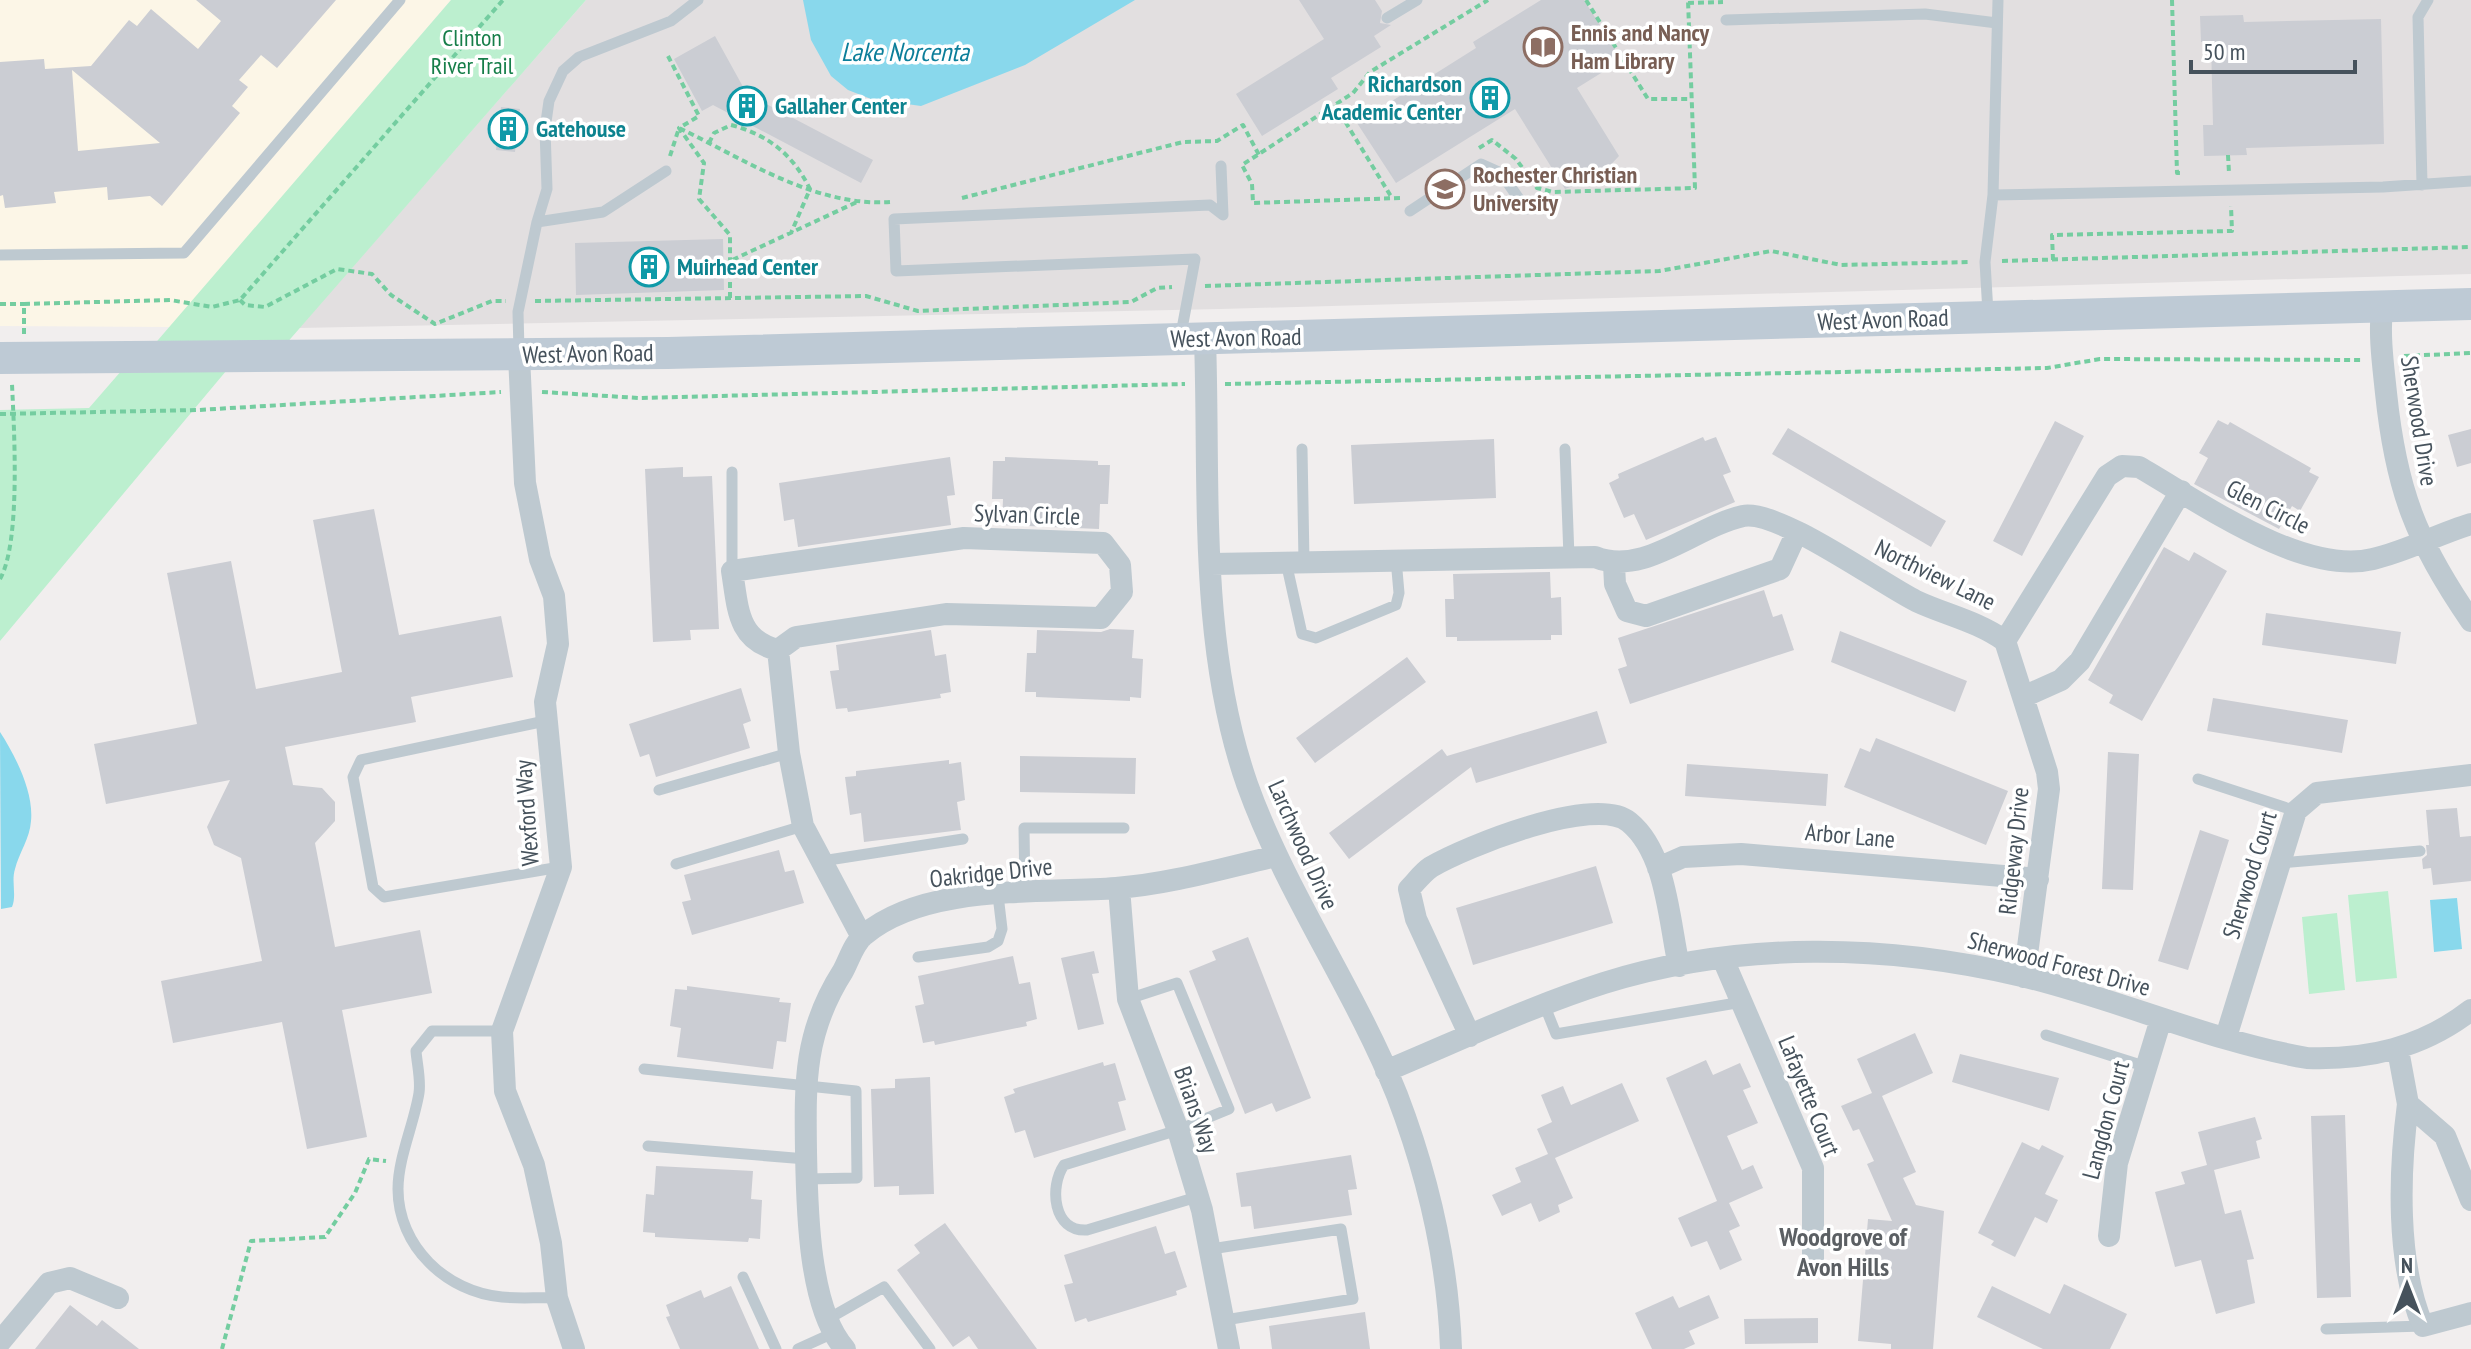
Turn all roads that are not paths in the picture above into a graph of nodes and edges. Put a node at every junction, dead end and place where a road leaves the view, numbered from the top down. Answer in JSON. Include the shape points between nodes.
{"nodes":[{"id":1,"x":400,"y":0,"type":"edge"},
{"id":2,"x":698,"y":0,"type":"edge"},
{"id":3,"x":1417,"y":0,"type":"edge"},
{"id":4,"x":1998,"y":0,"type":"edge"},
{"id":5,"x":2428,"y":0,"type":"edge"},
{"id":6,"x":1387,"y":18,"type":"dead end"},
{"id":7,"x":1726,"y":20,"type":"dead end"},
{"id":8,"x":1997,"y":23,"type":"junction"},
{"id":9,"x":1221,"y":166,"type":"dead end"},
{"id":10,"x":666,"y":171,"type":"road end"},
{"id":11,"x":2471,"y":181,"type":"edge"},
{"id":12,"x":2422,"y":185,"type":"junction"},
{"id":13,"x":1993,"y":195,"type":"junction"},
{"id":14,"x":1526,"y":209,"type":"dead end"},
{"id":15,"x":1410,"y":211,"type":"dead end"},
{"id":16,"x":537,"y":222,"type":"junction"},
{"id":17,"x":0,"y":255,"type":"edge"},
{"id":18,"x":2471,"y":304,"type":"edge"},
{"id":19,"x":2382,"y":307,"type":"junction"},
{"id":20,"x":1988,"y":317,"type":"junction"},
{"id":21,"x":1193,"y":339,"type":"junction"},
{"id":22,"x":519,"y":356,"type":"junction"},
{"id":23,"x":12,"y":361,"type":"edge"},
{"id":24,"x":1302,"y":449,"type":"dead end"},
{"id":25,"x":1565,"y":449,"type":"dead end"},
{"id":26,"x":732,"y":472,"type":"dead end"},
{"id":27,"x":2107,"y":476,"type":"joint"},
{"id":28,"x":2181,"y":491,"type":"junction"},
{"id":29,"x":2471,"y":524,"type":"edge"},
{"id":30,"x":1797,"y":532,"type":"junction"},
{"id":31,"x":2420,"y":541,"type":"junction"},
{"id":32,"x":1569,"y":557,"type":"junction"},
{"id":33,"x":1396,"y":559,"type":"junction"},
{"id":34,"x":1295,"y":562,"type":"junction"},
{"id":35,"x":1211,"y":564,"type":"junction"},
{"id":36,"x":1614,"y":565,"type":"junction"},
{"id":37,"x":732,"y":571,"type":"junction"},
{"id":38,"x":2470,"y":618,"type":"edge"},
{"id":39,"x":2005,"y":641,"type":"junction"},
{"id":40,"x":778,"y":650,"type":"junction"},
{"id":41,"x":2023,"y":697,"type":"junction"},
{"id":42,"x":545,"y":721,"type":"junction"},
{"id":43,"x":789,"y":753,"type":"junction"},
{"id":44,"x":2471,"y":775,"type":"edge"},
{"id":45,"x":2198,"y":779,"type":"dead end"},
{"id":46,"x":659,"y":790,"type":"dead end"},
{"id":47,"x":2296,"y":811,"type":"junction"},
{"id":48,"x":803,"y":826,"type":"junction"},
{"id":49,"x":1124,"y":828,"type":"dead end"},
{"id":50,"x":963,"y":839,"type":"dead end"},
{"id":51,"x":2420,"y":851,"type":"dead end"},
{"id":52,"x":1276,"y":856,"type":"junction"},
{"id":53,"x":822,"y":861,"type":"junction"},
{"id":54,"x":2281,"y":863,"type":"junction"},
{"id":55,"x":676,"y":864,"type":"dead end"},
{"id":56,"x":561,"y":867,"type":"junction"},
{"id":57,"x":1658,"y":868,"type":"junction"},
{"id":58,"x":2038,"y":879,"type":"junction"},
{"id":59,"x":1119,"y":888,"type":"junction"},
{"id":60,"x":1025,"y":893,"type":"junction"},
{"id":61,"x":998,"y":895,"type":"junction"},
{"id":62,"x":862,"y":937,"type":"junction"},
{"id":63,"x":918,"y":957,"type":"dead end"},
{"id":64,"x":1723,"y":959,"type":"junction"},
{"id":65,"x":1679,"y":966,"type":"junction"},
{"id":66,"x":2024,"y":977,"type":"junction"},
{"id":67,"x":1128,"y":999,"type":"junction"},
{"id":68,"x":1742,"y":1002,"type":"junction"},
{"id":69,"x":1544,"y":1004,"type":"junction"},
{"id":70,"x":2471,"y":1010,"type":"edge"},
{"id":71,"x":2161,"y":1019,"type":"junction"},
{"id":72,"x":502,"y":1031,"type":"junction"},
{"id":73,"x":2046,"y":1035,"type":"dead end"},
{"id":74,"x":1470,"y":1036,"type":"junction"},
{"id":75,"x":2226,"y":1037,"type":"junction"},
{"id":76,"x":2398,"y":1050,"type":"junction"},
{"id":77,"x":2147,"y":1067,"type":"junction"},
{"id":78,"x":644,"y":1069,"type":"dead end"},
{"id":79,"x":1386,"y":1071,"type":"junction"},
{"id":80,"x":805,"y":1088,"type":"junction"},
{"id":81,"x":2408,"y":1104,"type":"junction"},
{"id":82,"x":1178,"y":1130,"type":"junction"},
{"id":83,"x":648,"y":1146,"type":"dead end"},
{"id":84,"x":806,"y":1169,"type":"junction"},
{"id":85,"x":1197,"y":1197,"type":"junction"},
{"id":86,"x":2471,"y":1200,"type":"edge"},
{"id":87,"x":2109,"y":1236,"type":"dead end"},
{"id":88,"x":1211,"y":1249,"type":"junction"},
{"id":89,"x":1813,"y":1260,"type":"dead end"},
{"id":90,"x":743,"y":1277,"type":"dead end"},
{"id":91,"x":118,"y":1298,"type":"dead end"},
{"id":92,"x":557,"y":1298,"type":"junction"},
{"id":93,"x":2471,"y":1313,"type":"edge"},
{"id":94,"x":1225,"y":1320,"type":"junction"},
{"id":95,"x":2423,"y":1326,"type":"junction"},
{"id":96,"x":2326,"y":1329,"type":"dead end"},
{"id":97,"x":835,"y":1334,"type":"edge"},
{"id":98,"x":0,"y":1342,"type":"edge"},
{"id":99,"x":574,"y":1349,"type":"edge"},
{"id":100,"x":776,"y":1349,"type":"edge"},
{"id":101,"x":798,"y":1349,"type":"edge"},
{"id":102,"x":930,"y":1349,"type":"edge"},
{"id":103,"x":1229,"y":1349,"type":"edge"},
{"id":104,"x":1451,"y":1349,"type":"edge"}],
"edges":[{"from":1,"to":17,"type":"lane","via":[[184,253]]},
{"from":2,"to":16,"type":"lane","via":[[671,21],[579,57],[563,71],[549,101],[547,189]]},
{"from":3,"to":6,"type":"lane"},
{"from":4,"to":8,"type":"lane"},
{"from":5,"to":12,"type":"lane","via":[[2418,17]]},
{"from":7,"to":8,"type":"lane","via":[[1925,14]]},
{"from":8,"to":13,"type":"lane"},
{"from":9,"to":21,"type":"lane","via":[[1223,215],[1210,205],[894,219],[896,271],[1195,259],[1190,287]]},
{"from":10,"to":16,"type":"lane","via":[[603,212]]},
{"from":11,"to":12,"type":"lane"},
{"from":12,"to":13,"type":"lane"},
{"from":13,"to":20,"type":"lane","via":[[1985,262]]},
{"from":14,"to":15,"type":"lane","via":[[1501,173],[1481,164]]},
{"from":16,"to":22,"type":"lane","via":[[520,301]]},
{"from":18,"to":19,"type":"main road","name":"West Avon Road"},
{"from":19,"to":20,"type":"main road","name":"West Avon Road"},
{"from":19,"to":31,"type":"street","name":"Sherwood Drive","via":[[2382,357],[2397,472]]},
{"from":20,"to":21,"type":"main road","name":"West Avon Road"},
{"from":21,"to":22,"type":"main road","name":"West Avon Road"},
{"from":21,"to":35,"type":"street","name":"Larchwood Drive","via":[[1207,384]]},
{"from":22,"to":23,"type":"main road","name":"West Avon Road"},
{"from":22,"to":42,"type":"street","name":"Wexford Way","via":[[525,483],[540,559],[554,596],[558,644]]},
{"from":24,"to":34,"type":"lane"},
{"from":25,"to":32,"type":"lane"},
{"from":26,"to":37,"type":"lane"},
{"from":27,"to":28,"type":"street","name":"Glen Circle","via":[[2122,466],[2139,467]]},
{"from":27,"to":39,"type":"street","name":"Northview Lane"},
{"from":28,"to":31,"type":"street","name":"Glen Circle","via":[[2297,554],[2370,560]]},
{"from":28,"to":41,"type":"street","via":[[2080,661],[2061,680]]},
{"from":29,"to":31,"type":"street","name":"Glen Circle"},
{"from":30,"to":36,"type":"street","name":"Northview Lane","via":[[1768,518],[1745,516]]},
{"from":30,"to":36,"type":"street","via":[[1780,569],[1646,616],[1627,611],[1615,584]]},
{"from":30,"to":39,"type":"street","name":"Northview Lane","via":[[1918,601],[1984,626]]},
{"from":31,"to":38,"type":"street","name":"Sherwood Drive"},
{"from":32,"to":33,"type":"street","name":"Northview Lane"},
{"from":32,"to":36,"type":"street","name":"Northview Lane","via":[[1595,557]]},
{"from":33,"to":34,"type":"street","name":"Northview Lane"},
{"from":33,"to":34,"type":"lane","via":[[1396,605],[1316,638],[1302,634]]},
{"from":34,"to":35,"type":"street","name":"Northview Lane"},
{"from":35,"to":52,"type":"street","name":"Larchwood Drive","via":[[1231,726]]},
{"from":37,"to":40,"type":"street","via":[[741,622],[760,646]]},
{"from":37,"to":40,"type":"street","name":"Sylvan Circle","via":[[964,538],[1103,543],[1120,565],[1122,592],[1101,618],[946,614],[796,637]]},
{"from":39,"to":41,"type":"street","name":"Ridgeway Drive"},
{"from":40,"to":43,"type":"street"},
{"from":41,"to":58,"type":"street","name":"Ridgeway Drive","via":[[2049,789]]},
{"from":42,"to":56,"type":"street","name":"Wexford Way"},
{"from":42,"to":56,"type":"lane","via":[[361,760],[353,777],[373,887],[384,897]]},
{"from":43,"to":46,"type":"lane"},
{"from":43,"to":48,"type":"street"},
{"from":44,"to":47,"type":"street","name":"Sherwood Court","via":[[2317,793]]},
{"from":45,"to":47,"type":"lane"},
{"from":47,"to":54,"type":"street","name":"Sherwood Court"},
{"from":48,"to":53,"type":"street"},
{"from":48,"to":55,"type":"lane"},
{"from":49,"to":60,"type":"lane","via":[[1024,828]]},
{"from":50,"to":53,"type":"lane"},
{"from":51,"to":54,"type":"lane"},
{"from":52,"to":59,"type":"street","name":"Oakridge Drive"},
{"from":52,"to":79,"type":"street","name":"Larchwood Drive"},
{"from":53,"to":62,"type":"street"},
{"from":54,"to":75,"type":"street","name":"Sherwood Court"},
{"from":56,"to":72,"type":"street","name":"Wexford Way"},
{"from":57,"to":58,"type":"street","name":"Arbor Lane","via":[[1683,857],[1741,854]]},
{"from":57,"to":65,"type":"street"},
{"from":57,"to":74,"type":"street","via":[[1641,834],[1627,820],[1603,815],[1570,817],[1512,833],[1427,869],[1409,889],[1416,919]]},
{"from":58,"to":66,"type":"street","name":"Ridgeway Drive"},
{"from":59,"to":60,"type":"street","name":"Oakridge Drive"},
{"from":59,"to":67,"type":"street","name":"Brians Way"},
{"from":60,"to":61,"type":"street","name":"Oakridge Drive"},
{"from":61,"to":62,"type":"street","name":"Oakridge Drive","via":[[932,902],[893,917]]},
{"from":61,"to":63,"type":"lane","via":[[998,941]]},
{"from":62,"to":80,"type":"street","name":"Oakridge Drive","via":[[823,1002]]},
{"from":64,"to":65,"type":"street","name":"Sherwood Forest Drive"},
{"from":64,"to":66,"type":"street","name":"Sherwood Forest Drive","via":[[1840,952],[1960,963]]},
{"from":64,"to":68,"type":"street","name":"Lafayette Court"},
{"from":65,"to":69,"type":"street","name":"Sherwood Forest Drive","via":[[1606,982]]},
{"from":66,"to":71,"type":"street","name":"Sherwood Forest Drive"},
{"from":67,"to":82,"type":"street","name":"Brians Way"},
{"from":67,"to":82,"type":"lane","via":[[1177,983],[1229,1109]]},
{"from":68,"to":69,"type":"lane","via":[[1556,1034]]},
{"from":68,"to":89,"type":"street","name":"Lafayette Court","via":[[1813,1168]]},
{"from":69,"to":74,"type":"street","name":"Sherwood Forest Drive"},
{"from":70,"to":76,"type":"street"},
{"from":71,"to":75,"type":"street","name":"Sherwood Forest Drive"},
{"from":71,"to":77,"type":"street","name":"Langdon Court"},
{"from":72,"to":92,"type":"street","name":"Wexford Way","via":[[505,1091],[534,1165]]},
{"from":72,"to":92,"type":"lane","via":[[432,1031],[416,1051],[420,1090],[398,1187],[402,1219],[413,1247],[437,1271],[469,1289],[500,1297]]},
{"from":73,"to":77,"type":"lane"},
{"from":74,"to":79,"type":"street","name":"Sherwood Forest Drive"},
{"from":75,"to":76,"type":"street","name":"Sherwood Forest Drive","via":[[2307,1058]]},
{"from":76,"to":81,"type":"street"},
{"from":77,"to":87,"type":"street","name":"Langdon Court","via":[[2117,1163]]},
{"from":78,"to":80,"type":"lane"},
{"from":79,"to":104,"type":"street","name":"Larchwood Drive","via":[[1433,1214]]},
{"from":80,"to":84,"type":"street","name":"Oakridge Drive"},
{"from":80,"to":84,"type":"lane","via":[[856,1091],[857,1178]]},
{"from":81,"to":86,"type":"street","via":[[2445,1136]]},
{"from":81,"to":95,"type":"street","via":[[2403,1147],[2407,1275]]},
{"from":82,"to":85,"type":"street","name":"Brians Way"},
{"from":82,"to":85,"type":"lane","via":[[1064,1165],[1054,1194],[1067,1225],[1078,1230]]},
{"from":83,"to":84,"type":"lane"},
{"from":84,"to":97,"type":"street","name":"Oakridge Drive","via":[[810,1251]]},
{"from":85,"to":88,"type":"street","name":"Brians Way"},
{"from":88,"to":94,"type":"street","name":"Brians Way"},
{"from":88,"to":94,"type":"lane","via":[[1341,1229],[1353,1299]]},
{"from":90,"to":100,"type":"lane"},
{"from":91,"to":98,"type":"street","via":[[70,1278],[49,1283]]},
{"from":92,"to":99,"type":"street","name":"Wexford Way"},
{"from":93,"to":95,"type":"street"},
{"from":94,"to":103,"type":"street","name":"Brians Way"},
{"from":95,"to":96,"type":"lane"},
{"from":97,"to":101,"type":"lane"},
{"from":97,"to":102,"type":"lane","via":[[884,1287]]}]}
